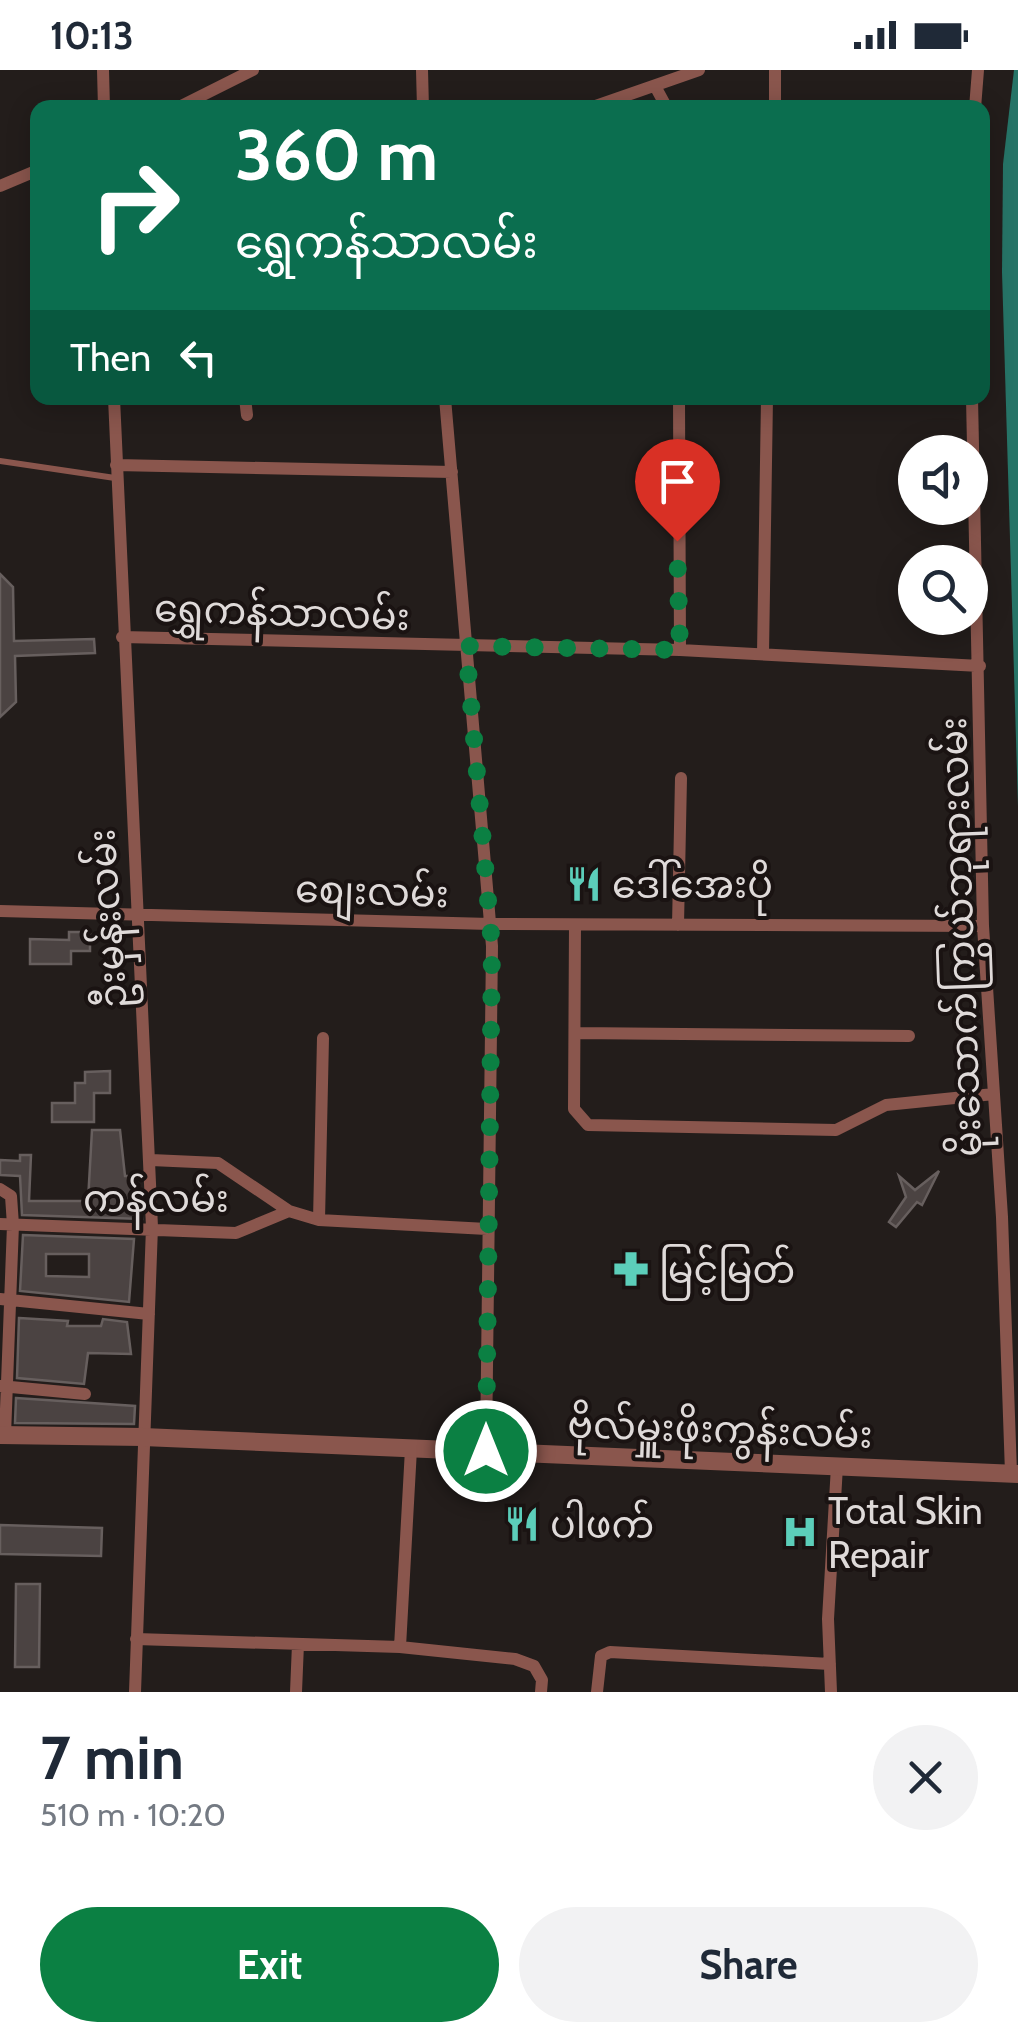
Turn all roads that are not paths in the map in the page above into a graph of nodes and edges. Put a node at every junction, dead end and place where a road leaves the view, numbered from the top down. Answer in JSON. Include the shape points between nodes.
{"nodes":[{"id":1,"x":103,"y":70,"type":"edge"},
{"id":2,"x":253,"y":70,"type":"edge"},
{"id":3,"x":422,"y":70,"type":"edge"},
{"id":4,"x":699,"y":70,"type":"edge"},
{"id":5,"x":775,"y":70,"type":"edge"},
{"id":6,"x":978,"y":70,"type":"edge"},
{"id":7,"x":655,"y":86,"type":"junction"},
{"id":8,"x":104,"y":100,"type":"edge"},
{"id":9,"x":208,"y":100,"type":"edge"},
{"id":10,"x":423,"y":100,"type":"edge"},
{"id":11,"x":614,"y":100,"type":"edge"},
{"id":12,"x":663,"y":100,"type":"edge"},
{"id":13,"x":776,"y":100,"type":"edge"},
{"id":14,"x":976,"y":100,"type":"edge"},
{"id":15,"x":30,"y":173,"type":"edge"},
{"id":16,"x":0,"y":186,"type":"edge"},
{"id":17,"x":114,"y":405,"type":"edge"},
{"id":18,"x":246,"y":405,"type":"edge"},
{"id":19,"x":446,"y":405,"type":"edge"},
{"id":20,"x":679,"y":405,"type":"edge"},
{"id":21,"x":767,"y":405,"type":"edge"},
{"id":22,"x":972,"y":405,"type":"edge"},
{"id":23,"x":247,"y":415,"type":"dead end"},
{"id":24,"x":0,"y":461,"type":"edge"},
{"id":25,"x":116,"y":472,"type":"junction"},
{"id":26,"x":452,"y":472,"type":"junction"},
{"id":27,"x":122,"y":638,"type":"junction"},
{"id":28,"x":466,"y":646,"type":"junction"},
{"id":29,"x":680,"y":650,"type":"junction"},
{"id":30,"x":763,"y":654,"type":"junction"},
{"id":31,"x":980,"y":666,"type":"junction"},
{"id":32,"x":681,"y":778,"type":"dead end"},
{"id":33,"x":0,"y":911,"type":"edge"},
{"id":34,"x":136,"y":913,"type":"junction"},
{"id":35,"x":490,"y":924,"type":"junction"},
{"id":36,"x":575,"y":924,"type":"junction"},
{"id":37,"x":678,"y":925,"type":"junction"},
{"id":38,"x":983,"y":926,"type":"junction"},
{"id":39,"x":575,"y":1034,"type":"junction"},
{"id":40,"x":909,"y":1036,"type":"dead end"},
{"id":41,"x":323,"y":1038,"type":"dead end"},
{"id":42,"x":994,"y":1094,"type":"junction"},
{"id":43,"x":151,"y":1160,"type":"junction"},
{"id":44,"x":6,"y":1192,"type":"edge"},
{"id":45,"x":290,"y":1211,"type":"junction"},
{"id":46,"x":320,"y":1220,"type":"junction"},
{"id":47,"x":7,"y":1224,"type":"edge"},
{"id":48,"x":488,"y":1229,"type":"junction"},
{"id":49,"x":152,"y":1232,"type":"junction"},
{"id":50,"x":6,"y":1299,"type":"edge"},
{"id":51,"x":148,"y":1314,"type":"junction"},
{"id":52,"x":3,"y":1387,"type":"edge"},
{"id":53,"x":86,"y":1394,"type":"dead end"},
{"id":54,"x":3,"y":1435,"type":"edge"},
{"id":55,"x":143,"y":1437,"type":"junction"},
{"id":56,"x":411,"y":1449,"type":"junction"},
{"id":57,"x":486,"y":1451,"type":"junction"},
{"id":58,"x":837,"y":1466,"type":"junction"},
{"id":59,"x":1015,"y":1474,"type":"edge"},
{"id":60,"x":136,"y":1639,"type":"junction"},
{"id":61,"x":298,"y":1644,"type":"junction"},
{"id":62,"x":400,"y":1647,"type":"junction"},
{"id":63,"x":830,"y":1664,"type":"junction"},
{"id":64,"x":135,"y":1692,"type":"edge"},
{"id":65,"x":296,"y":1692,"type":"edge"},
{"id":66,"x":542,"y":1692,"type":"edge"},
{"id":67,"x":596,"y":1692,"type":"edge"},
{"id":68,"x":830,"y":1692,"type":"edge"}],
"edges":[{"from":1,"to":8,"type":"street"},
{"from":2,"to":9,"type":"street"},
{"from":3,"to":10,"type":"street"},
{"from":4,"to":7,"type":"street"},
{"from":5,"to":13,"type":"street"},
{"from":6,"to":14,"type":"street"},
{"from":7,"to":11,"type":"street"},
{"from":7,"to":12,"type":"street"},
{"from":15,"to":16,"type":"street"},
{"from":17,"to":25,"type":"street","name":"ဦးမှန်းလမ်း"},
{"from":18,"to":23,"type":"street"},
{"from":19,"to":26,"type":"street"},
{"from":20,"to":29,"type":"street"},
{"from":21,"to":30,"type":"street"},
{"from":22,"to":31,"type":"street","name":"မိုးသောက်ကြွယ်ဘုရားလမ်း"},
{"from":24,"to":25,"type":"lane"},
{"from":25,"to":26,"type":"street"},
{"from":25,"to":27,"type":"street","name":"ဦးမှန်းလမ်း"},
{"from":26,"to":28,"type":"street"},
{"from":27,"to":28,"type":"street","name":"‌ရွှေကန်သာလမ်း"},
{"from":27,"to":34,"type":"street","name":"ဦးမှန်းလမ်း"},
{"from":28,"to":29,"type":"street","name":"‌ရွှေကန်သာလမ်း"},
{"from":28,"to":35,"type":"street"},
{"from":29,"to":30,"type":"street","name":"‌ရွှေကန်သာလမ်း"},
{"from":30,"to":31,"type":"street","name":"‌ရွှေကန်သာလမ်း"},
{"from":31,"to":38,"type":"street","name":"မိုးသောက်ကြွယ်ဘုရားလမ်း"},
{"from":32,"to":37,"type":"street"},
{"from":33,"to":34,"type":"street","name":"စျေးလမ်း"},
{"from":34,"to":35,"type":"street","name":"စျေးလမ်း"},
{"from":34,"to":43,"type":"street","name":"ဦးမှန်းလမ်း"},
{"from":35,"to":36,"type":"street","name":"စျေးလမ်း"},
{"from":35,"to":48,"type":"street"},
{"from":36,"to":37,"type":"street","name":"စျေးလမ်း"},
{"from":36,"to":39,"type":"street"},
{"from":37,"to":38,"type":"street","name":"စျေးလမ်း"},
{"from":38,"to":42,"type":"street","name":"မိုးသောက်ကြွယ်ဘုရားလမ်း"},
{"from":39,"to":40,"type":"street"},
{"from":39,"to":42,"type":"street","via":[[574,1109],[588,1126],[836,1130],[886,1106]]},
{"from":41,"to":46,"type":"street"},
{"from":42,"to":59,"type":"street","name":"မိုးသောက်ကြွယ်ဘုရားလမ်း"},
{"from":43,"to":45,"type":"street","via":[[218,1163]]},
{"from":43,"to":49,"type":"street","name":"ဦးမှန်းလမ်း"},
{"from":44,"to":47,"type":"street"},
{"from":45,"to":46,"type":"street"},
{"from":45,"to":49,"type":"street","name":"ကန်လမ်း","via":[[236,1233]]},
{"from":46,"to":48,"type":"street"},
{"from":47,"to":49,"type":"street","name":"ကန်လမ်း"},
{"from":47,"to":50,"type":"street"},
{"from":48,"to":57,"type":"street"},
{"from":49,"to":51,"type":"street","name":"ဦးမှန်းလမ်း"},
{"from":50,"to":51,"type":"street"},
{"from":50,"to":52,"type":"street"},
{"from":51,"to":55,"type":"street","name":"ဦးမှန်းလမ်း"},
{"from":52,"to":53,"type":"street"},
{"from":52,"to":54,"type":"street"},
{"from":54,"to":55,"type":"street","name":"ဗိုလ်မှူးဖိုးကွန်းလမ်း"},
{"from":55,"to":56,"type":"street","name":"ဗိုလ်မှူးဖိုးကွန်းလမ်း"},
{"from":55,"to":60,"type":"street","name":"ဦးမှန်းလမ်း"},
{"from":56,"to":57,"type":"street","name":"ဗိုလ်မှူးဖိုးကွန်းလမ်း"},
{"from":56,"to":62,"type":"street"},
{"from":57,"to":58,"type":"street","name":"ဗိုလ်မှူးဖိုးကွန်းလမ်း"},
{"from":58,"to":59,"type":"street","name":"ဗိုလ်မှူးဖိုးကွန်းလမ်း"},
{"from":58,"to":63,"type":"street"},
{"from":60,"to":61,"type":"street"},
{"from":60,"to":64,"type":"street","name":"ဦးမှန်းလမ်း"},
{"from":61,"to":62,"type":"street"},
{"from":61,"to":65,"type":"street"},
{"from":62,"to":66,"type":"street","via":[[534,1666]]},
{"from":63,"to":67,"type":"street","via":[[610,1652],[601,1656]]},
{"from":63,"to":68,"type":"street"}]}
